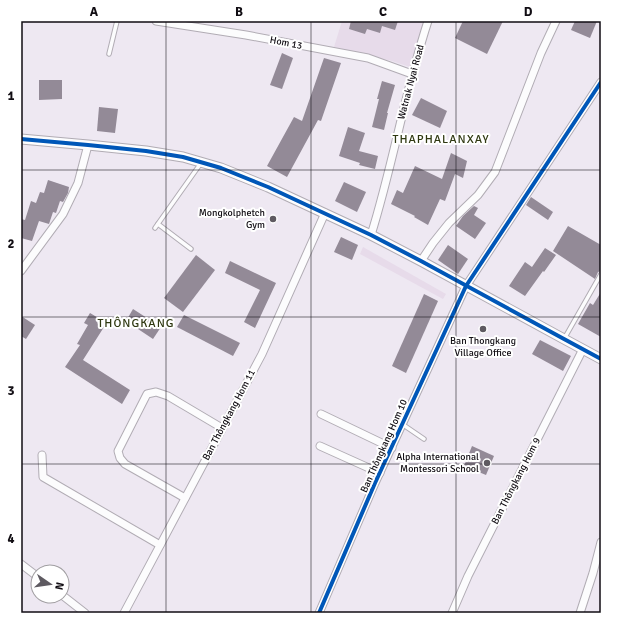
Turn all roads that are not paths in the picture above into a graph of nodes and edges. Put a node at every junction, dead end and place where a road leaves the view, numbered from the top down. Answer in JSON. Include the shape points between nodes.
{"nodes":[{"id":1,"x":117,"y":21,"type":"edge"},
{"id":2,"x":156,"y":21,"type":"edge"},
{"id":3,"x":428,"y":21,"type":"edge"},
{"id":4,"x":556,"y":21,"type":"edge"},
{"id":5,"x":184,"y":23,"type":"edge"},
{"id":6,"x":109,"y":54,"type":"dead end"},
{"id":7,"x":412,"y":74,"type":"junction"},
{"id":8,"x":601,"y":82,"type":"edge"},
{"id":9,"x":21,"y":139,"type":"edge"},
{"id":10,"x":88,"y":145,"type":"junction"},
{"id":11,"x":201,"y":162,"type":"junction"},
{"id":12,"x":325,"y":213,"type":"junction"},
{"id":13,"x":158,"y":224,"type":"junction"},
{"id":14,"x":155,"y":228,"type":"dead end"},
{"id":15,"x":370,"y":235,"type":"junction"},
{"id":16,"x":191,"y":249,"type":"dead end"},
{"id":17,"x":421,"y":261,"type":"junction"},
{"id":18,"x":21,"y":271,"type":"edge"},
{"id":19,"x":601,"y":274,"type":"edge"},
{"id":20,"x":466,"y":286,"type":"junction"},
{"id":21,"x":564,"y":339,"type":"junction"},
{"id":22,"x":582,"y":349,"type":"junction"},
{"id":23,"x":601,"y":359,"type":"edge"},
{"id":24,"x":321,"y":414,"type":"dead end"},
{"id":25,"x":402,"y":424,"type":"junction"},
{"id":26,"x":222,"y":428,"type":"junction"},
{"id":27,"x":424,"y":439,"type":"dead end"},
{"id":28,"x":320,"y":446,"type":"dead end"},
{"id":29,"x":392,"y":448,"type":"junction"},
{"id":30,"x":42,"y":455,"type":"dead end"},
{"id":31,"x":380,"y":473,"type":"junction"},
{"id":32,"x":185,"y":498,"type":"junction"},
{"id":33,"x":601,"y":542,"type":"edge"},
{"id":34,"x":160,"y":545,"type":"junction"},
{"id":35,"x":21,"y":564,"type":"edge"},
{"id":36,"x":30,"y":571,"type":"edge"},
{"id":37,"x":70,"y":601,"type":"edge"},
{"id":38,"x":85,"y":613,"type":"edge"},
{"id":39,"x":124,"y":613,"type":"edge"},
{"id":40,"x":320,"y":613,"type":"edge"},
{"id":41,"x":452,"y":613,"type":"edge"},
{"id":42,"x":580,"y":613,"type":"edge"}],
"edges":[{"from":1,"to":6,"type":"lane"},
{"from":2,"to":5,"type":"street","name":"Hom 13"},
{"from":3,"to":7,"type":"street","name":"Watnak Nyai Road"},
{"from":4,"to":17,"type":"street","via":[[540,53],[495,172],[478,195],[449,223]]},
{"from":5,"to":7,"type":"street","name":"Hom 13","via":[[368,58]]},
{"from":7,"to":15,"type":"street","name":"Watnak Nyai Road"},
{"from":8,"to":20,"type":"street","name":"Ban Thôngkang Hom 10"},
{"from":9,"to":10,"type":"street"},
{"from":10,"to":11,"type":"street","via":[[146,151]]},
{"from":10,"to":18,"type":"street","via":[[78,183],[63,214]]},
{"from":11,"to":12,"type":"street","via":[[268,187]]},
{"from":11,"to":13,"type":"lane"},
{"from":12,"to":15,"type":"street"},
{"from":12,"to":26,"type":"street","name":"Ban Thôngkang Hom 11","via":[[262,354]]},
{"from":13,"to":14,"type":"lane"},
{"from":13,"to":16,"type":"lane"},
{"from":15,"to":17,"type":"street"},
{"from":17,"to":20,"type":"street"},
{"from":19,"to":21,"type":"lane"},
{"from":20,"to":21,"type":"street"},
{"from":20,"to":25,"type":"street","name":"Ban Thôngkang Hom 10"},
{"from":21,"to":22,"type":"street"},
{"from":22,"to":23,"type":"street"},
{"from":22,"to":41,"type":"street","name":"Ban Thôngkang Hom 9"},
{"from":24,"to":29,"type":"street"},
{"from":25,"to":27,"type":"lane"},
{"from":25,"to":29,"type":"street","name":"Ban Thôngkang Hom 10"},
{"from":26,"to":32,"type":"street","name":"Ban Thôngkang Hom 11"},
{"from":26,"to":32,"type":"street","via":[[168,396],[156,392],[147,394],[118,451],[120,458],[125,464]]},
{"from":28,"to":31,"type":"street"},
{"from":29,"to":31,"type":"street","name":"Ban Thôngkang Hom 10"},
{"from":30,"to":34,"type":"street","via":[[43,477]]},
{"from":31,"to":40,"type":"street","name":"Ban Thôngkang Hom 10"},
{"from":32,"to":34,"type":"street","name":"Ban Thôngkang Hom 11"},
{"from":33,"to":42,"type":"street"},
{"from":34,"to":39,"type":"street","name":"Ban Thôngkang Hom 11"},
{"from":35,"to":36,"type":"street"},
{"from":37,"to":38,"type":"street"}]}
